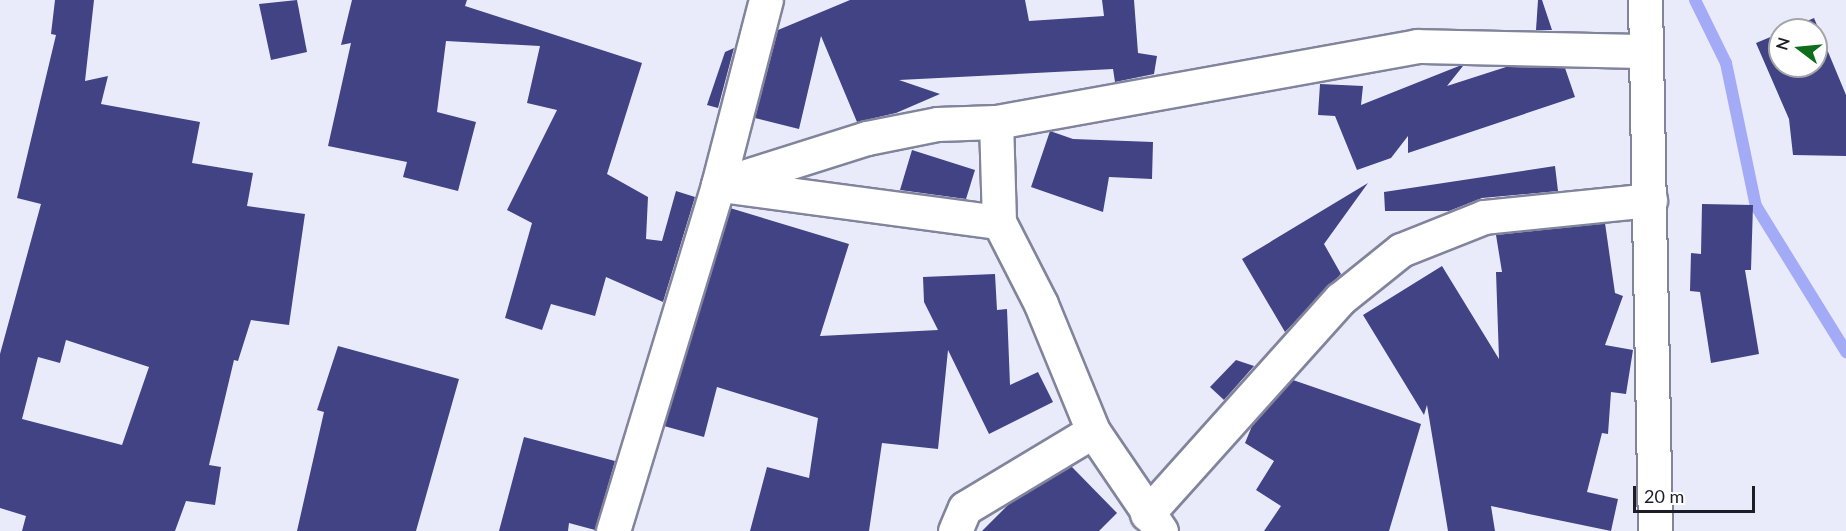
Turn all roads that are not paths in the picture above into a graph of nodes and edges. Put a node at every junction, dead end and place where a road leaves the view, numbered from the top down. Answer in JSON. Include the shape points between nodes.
{"nodes":[{"id":1,"x":766,"y":0,"type":"edge"},
{"id":2,"x":1645,"y":0,"type":"edge"},
{"id":3,"x":1646,"y":51,"type":"junction"},
{"id":4,"x":996,"y":122,"type":"junction"},
{"id":5,"x":718,"y":184,"type":"junction"},
{"id":6,"x":1650,"y":200,"type":"junction"},
{"id":7,"x":999,"y":222,"type":"junction"},
{"id":8,"x":1093,"y":431,"type":"junction"},
{"id":9,"x":1154,"y":522,"type":"edge"},
{"id":10,"x":614,"y":531,"type":"edge"},
{"id":11,"x":955,"y":531,"type":"edge"},
{"id":12,"x":1655,"y":531,"type":"edge"}],
"edges":[{"from":1,"to":5,"type":"street"},
{"from":2,"to":3,"type":"street"},
{"from":3,"to":4,"type":"street","via":[[1417,46]]},
{"from":3,"to":6,"type":"street"},
{"from":4,"to":5,"type":"street","via":[[937,124],[867,138]]},
{"from":4,"to":7,"type":"street"},
{"from":5,"to":7,"type":"street"},
{"from":5,"to":10,"type":"street"},
{"from":6,"to":9,"type":"street","via":[[1484,217],[1401,250],[1340,299]]},
{"from":6,"to":12,"type":"street"},
{"from":7,"to":8,"type":"street","via":[[1041,304]]},
{"from":8,"to":9,"type":"street"},
{"from":8,"to":11,"type":"street","via":[[965,508]]}]}
